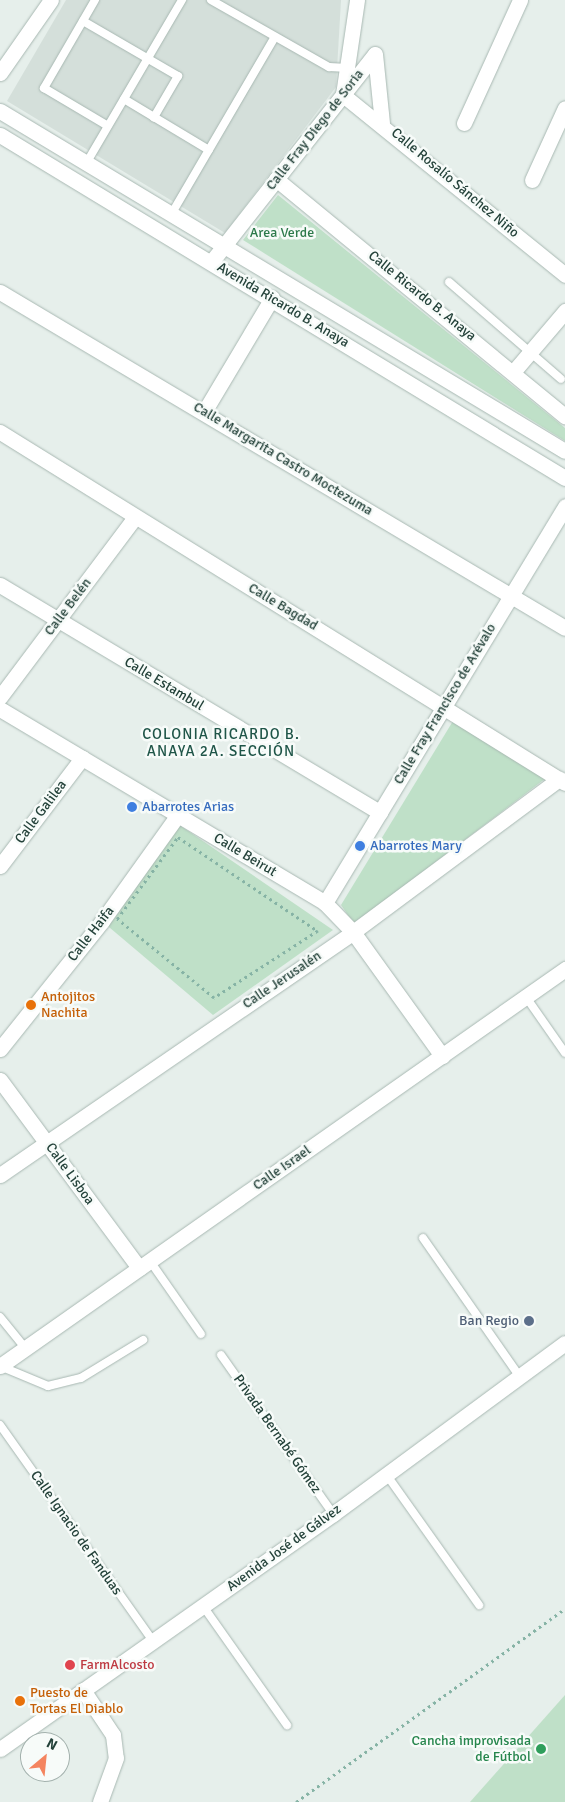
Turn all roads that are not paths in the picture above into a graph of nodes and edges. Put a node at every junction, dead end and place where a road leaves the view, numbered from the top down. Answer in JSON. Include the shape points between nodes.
{"nodes":[{"id":1,"x":51,"y":0,"type":"edge"},
{"id":2,"x":95,"y":0,"type":"edge"},
{"id":3,"x":182,"y":0,"type":"edge"},
{"id":4,"x":211,"y":0,"type":"edge"},
{"id":5,"x":357,"y":0,"type":"edge"},
{"id":6,"x":520,"y":0,"type":"edge"},
{"id":7,"x":83,"y":21,"type":"junction"},
{"id":8,"x":275,"y":37,"type":"junction"},
{"id":9,"x":148,"y":58,"type":"junction"},
{"id":10,"x":348,"y":68,"type":"junction"},
{"id":11,"x":0,"y":73,"type":"edge"},
{"id":12,"x":343,"y":95,"type":"junction"},
{"id":13,"x":124,"y":99,"type":"junction"},
{"id":14,"x":565,"y":108,"type":"edge"},
{"id":15,"x":0,"y":111,"type":"edge"},
{"id":16,"x":154,"y":117,"type":"junction"},
{"id":17,"x":382,"y":123,"type":"junction"},
{"id":18,"x":464,"y":123,"type":"dead end"},
{"id":19,"x":108,"y":126,"type":"junction"},
{"id":20,"x":0,"y":135,"type":"edge"},
{"id":21,"x":209,"y":150,"type":"junction"},
{"id":22,"x":87,"y":162,"type":"junction"},
{"id":23,"x":110,"y":176,"type":"junction"},
{"id":24,"x":276,"y":180,"type":"junction"},
{"id":25,"x":532,"y":180,"type":"dead end"},
{"id":26,"x":100,"y":194,"type":"junction"},
{"id":27,"x":172,"y":213,"type":"junction"},
{"id":28,"x":225,"y":245,"type":"junction"},
{"id":29,"x":212,"y":261,"type":"junction"},
{"id":30,"x":565,"y":275,"type":"edge"},
{"id":31,"x":449,"y":282,"type":"dead end"},
{"id":32,"x":0,"y":292,"type":"edge"},
{"id":33,"x":272,"y":298,"type":"junction"},
{"id":34,"x":565,"y":311,"type":"edge"},
{"id":35,"x":529,"y":354,"type":"junction"},
{"id":36,"x":514,"y":370,"type":"junction"},
{"id":37,"x":561,"y":379,"type":"dead end"},
{"id":38,"x":204,"y":412,"type":"junction"},
{"id":39,"x":565,"y":416,"type":"edge"},
{"id":40,"x":0,"y":432,"type":"edge"},
{"id":41,"x":565,"y":451,"type":"edge"},
{"id":42,"x":565,"y":478,"type":"edge"},
{"id":43,"x":565,"y":506,"type":"edge"},
{"id":44,"x":135,"y":517,"type":"junction"},
{"id":45,"x":0,"y":585,"type":"edge"},
{"id":46,"x":511,"y":595,"type":"junction"},
{"id":47,"x":58,"y":620,"type":"junction"},
{"id":48,"x":565,"y":628,"type":"edge"},
{"id":49,"x":0,"y":697,"type":"edge"},
{"id":50,"x":444,"y":706,"type":"junction"},
{"id":51,"x":0,"y":709,"type":"edge"},
{"id":52,"x":82,"y":758,"type":"junction"},
{"id":53,"x":562,"y":781,"type":"edge"},
{"id":54,"x":380,"y":812,"type":"junction"},
{"id":55,"x":178,"y":815,"type":"junction"},
{"id":56,"x":0,"y":866,"type":"edge"},
{"id":57,"x":325,"y":903,"type":"junction"},
{"id":58,"x":353,"y":932,"type":"junction"},
{"id":59,"x":565,"y":970,"type":"edge"},
{"id":60,"x":526,"y":997,"type":"junction"},
{"id":61,"x":0,"y":1049,"type":"edge"},
{"id":62,"x":565,"y":1053,"type":"edge"},
{"id":63,"x":442,"y":1056,"type":"junction"},
{"id":64,"x":0,"y":1080,"type":"edge"},
{"id":65,"x":45,"y":1141,"type":"junction"},
{"id":66,"x":0,"y":1176,"type":"edge"},
{"id":67,"x":423,"y":1238,"type":"dead end"},
{"id":68,"x":144,"y":1264,"type":"junction"},
{"id":69,"x":0,"y":1317,"type":"edge"},
{"id":70,"x":201,"y":1334,"type":"dead end"},
{"id":71,"x":143,"y":1340,"type":"dead end"},
{"id":72,"x":564,"y":1345,"type":"edge"},
{"id":73,"x":25,"y":1348,"type":"junction"},
{"id":74,"x":221,"y":1354,"type":"dead end"},
{"id":75,"x":0,"y":1366,"type":"edge"},
{"id":76,"x":520,"y":1377,"type":"junction"},
{"id":77,"x":0,"y":1425,"type":"edge"},
{"id":78,"x":386,"y":1473,"type":"junction"},
{"id":79,"x":333,"y":1514,"type":"junction"},
{"id":80,"x":479,"y":1605,"type":"dead end"},
{"id":81,"x":202,"y":1606,"type":"junction"},
{"id":82,"x":153,"y":1642,"type":"junction"},
{"id":83,"x":83,"y":1690,"type":"junction"},
{"id":84,"x":287,"y":1725,"type":"dead end"},
{"id":85,"x":0,"y":1749,"type":"edge"},
{"id":86,"x":100,"y":1802,"type":"edge"}],
"edges":[{"from":1,"to":11,"type":"street"},
{"from":2,"to":7,"type":"lane"},
{"from":3,"to":9,"type":"lane"},
{"from":4,"to":8,"type":"lane"},
{"from":5,"to":10,"type":"street"},
{"from":6,"to":18,"type":"street"},
{"from":7,"to":9,"type":"lane"},
{"from":7,"to":19,"type":"lane","via":[[44,88]]},
{"from":8,"to":10,"type":"lane","via":[[329,67]]},
{"from":8,"to":21,"type":"lane"},
{"from":9,"to":13,"type":"lane"},
{"from":9,"to":16,"type":"lane","via":[[178,76]]},
{"from":10,"to":12,"type":"street"},
{"from":12,"to":17,"type":"street","name":"Calle Rosalío Sánchez Niño"},
{"from":12,"to":17,"type":"street","name":"Calle Fray Diego de Soria","via":[[375,54]]},
{"from":12,"to":24,"type":"street","name":"Calle Fray Diego de Soria"},
{"from":13,"to":16,"type":"lane"},
{"from":13,"to":19,"type":"lane"},
{"from":14,"to":25,"type":"street"},
{"from":15,"to":22,"type":"street","name":"Avenida Ricardo B. Anaya"},
{"from":16,"to":21,"type":"lane"},
{"from":17,"to":30,"type":"street","name":"Calle Rosalío Sánchez Niño"},
{"from":19,"to":22,"type":"lane"},
{"from":20,"to":26,"type":"street","name":"Avenida Ricardo B. Anaya"},
{"from":21,"to":27,"type":"lane"},
{"from":22,"to":23,"type":"street","name":"Avenida Ricardo B. Anaya"},
{"from":23,"to":26,"type":"street"},
{"from":23,"to":27,"type":"street","name":"Avenida Ricardo B. Anaya"},
{"from":24,"to":28,"type":"street","name":"Calle Fray Diego de Soria"},
{"from":24,"to":36,"type":"street","name":"Calle Ricardo B. Anaya"},
{"from":26,"to":29,"type":"street","name":"Avenida Ricardo B. Anaya"},
{"from":27,"to":28,"type":"street","name":"Avenida Ricardo B. Anaya"},
{"from":28,"to":29,"type":"street","name":"Calle Fray Diego de Soria"},
{"from":28,"to":41,"type":"street","name":"Avenida Ricardo B. Anaya"},
{"from":29,"to":33,"type":"street","name":"Avenida Ricardo B. Anaya"},
{"from":31,"to":35,"type":"lane"},
{"from":32,"to":38,"type":"street","name":"Calle Margarita Castro Moctezuma"},
{"from":33,"to":38,"type":"street"},
{"from":33,"to":42,"type":"street","name":"Avenida Ricardo B. Anaya"},
{"from":34,"to":35,"type":"street"},
{"from":35,"to":36,"type":"street"},
{"from":35,"to":37,"type":"lane"},
{"from":36,"to":39,"type":"street","name":"Calle Ricardo B. Anaya"},
{"from":38,"to":46,"type":"street","name":"Calle Margarita Castro Moctezuma"},
{"from":40,"to":44,"type":"street","name":"Calle Bagdad"},
{"from":43,"to":46,"type":"street","name":"Calle Fray Francisco de Arévalo"},
{"from":44,"to":47,"type":"street","name":"Calle Belén"},
{"from":44,"to":50,"type":"street","name":"Calle Bagdad"},
{"from":45,"to":47,"type":"street","name":"Calle Estambul"},
{"from":46,"to":48,"type":"street","name":"Calle Margarita Castro Moctezuma"},
{"from":46,"to":50,"type":"street","name":"Calle Fray Francisco de Arévalo"},
{"from":47,"to":49,"type":"street","name":"Calle Belén"},
{"from":47,"to":54,"type":"street","name":"Calle Estambul"},
{"from":50,"to":53,"type":"street","name":"Calle Bagdad"},
{"from":50,"to":54,"type":"street","name":"Calle Fray Francisco de Arévalo"},
{"from":51,"to":52,"type":"street","name":"Calle Beirut"},
{"from":52,"to":55,"type":"street","name":"Calle Beirut"},
{"from":52,"to":56,"type":"street","name":"Calle Galilea"},
{"from":53,"to":58,"type":"street","name":"Calle Jerusalén"},
{"from":54,"to":57,"type":"street","name":"Calle Fray Francisco de Arévalo"},
{"from":55,"to":57,"type":"street","name":"Calle Beirut"},
{"from":55,"to":61,"type":"street","name":"Calle Haifa","via":[[102,921]]},
{"from":57,"to":58,"type":"street","name":"Calle Beirut"},
{"from":58,"to":63,"type":"street","name":"Calle Beirut"},
{"from":58,"to":65,"type":"street","name":"Calle Jerusalén"},
{"from":59,"to":60,"type":"street","name":"Calle Israel"},
{"from":60,"to":62,"type":"lane"},
{"from":60,"to":63,"type":"street","name":"Calle Israel"},
{"from":63,"to":68,"type":"street","name":"Calle Israel"},
{"from":64,"to":65,"type":"street","name":"Calle Lisboa"},
{"from":65,"to":66,"type":"street","name":"Calle Jerusalén"},
{"from":65,"to":68,"type":"street","name":"Calle Lisboa"},
{"from":67,"to":76,"type":"lane"},
{"from":68,"to":70,"type":"lane"},
{"from":68,"to":73,"type":"street","name":"Calle Israel"},
{"from":69,"to":73,"type":"lane"},
{"from":71,"to":75,"type":"lane","via":[[81,1378],[48,1386]]},
{"from":72,"to":76,"type":"street","name":"Avenida José de Gálvez"},
{"from":73,"to":75,"type":"street","name":"Calle Israel"},
{"from":74,"to":79,"type":"lane","name":"Privada Bernabé Gómez"},
{"from":76,"to":78,"type":"street","name":"Avenida José de Gálvez"},
{"from":77,"to":82,"type":"lane","name":"Calle Ignacio de Fanduas"},
{"from":78,"to":79,"type":"street","name":"Avenida José de Gálvez"},
{"from":78,"to":80,"type":"lane"},
{"from":79,"to":81,"type":"street","name":"Avenida José de Gálvez"},
{"from":81,"to":82,"type":"street","name":"Avenida José de Gálvez"},
{"from":81,"to":84,"type":"lane"},
{"from":82,"to":83,"type":"street","name":"Avenida José de Gálvez"},
{"from":83,"to":85,"type":"street","name":"Avenida José de Gálvez"},
{"from":83,"to":86,"type":"street","via":[[113,1735],[116,1758]]}]}
